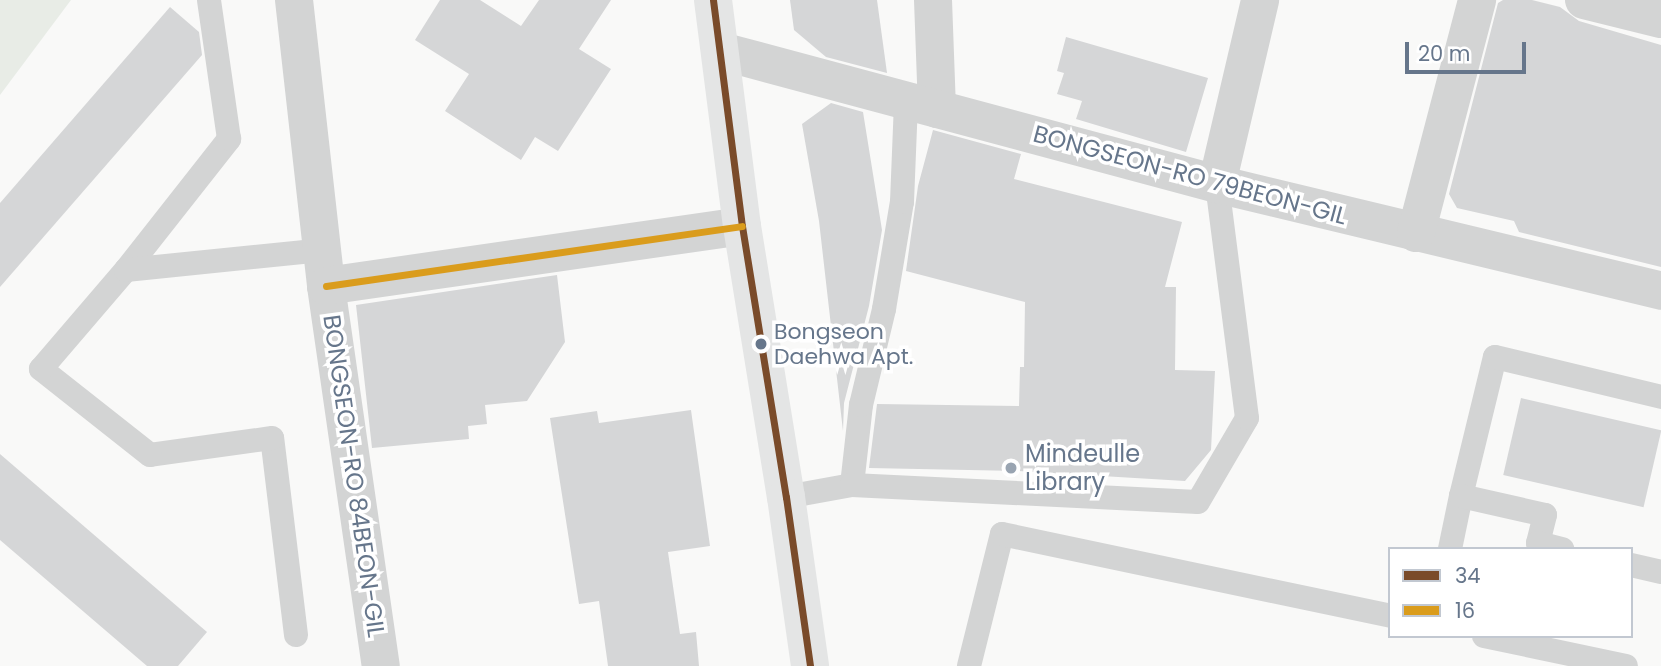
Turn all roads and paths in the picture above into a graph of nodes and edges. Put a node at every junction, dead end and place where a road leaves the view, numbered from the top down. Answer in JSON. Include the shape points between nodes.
{"nodes":[{"id":1,"x":209,"y":0,"type":"edge"},
{"id":2,"x":293,"y":0,"type":"edge"},
{"id":3,"x":713,"y":0,"type":"edge"},
{"id":4,"x":933,"y":0,"type":"edge"},
{"id":5,"x":1260,"y":0,"type":"edge"},
{"id":6,"x":1477,"y":0,"type":"edge"},
{"id":7,"x":1584,"y":0,"type":"edge"},
{"id":8,"x":1661,"y":19,"type":"edge"},
{"id":9,"x":721,"y":51,"type":"junction"},
{"id":10,"x":922,"y":105,"type":"junction"},
{"id":11,"x":1217,"y":184,"type":"junction"},
{"id":12,"x":742,"y":226,"type":"junction"},
{"id":13,"x":1416,"y":233,"type":"junction"},
{"id":14,"x":324,"y":268,"type":"junction"},
{"id":15,"x":127,"y":270,"type":"junction"},
{"id":16,"x":1661,"y":291,"type":"edge"},
{"id":17,"x":1661,"y":397,"type":"edge"},
{"id":18,"x":852,"y":485,"type":"junction"},
{"id":19,"x":1461,"y":496,"type":"junction"},
{"id":20,"x":786,"y":497,"type":"junction"},
{"id":21,"x":1450,"y":547,"type":"edge"},
{"id":22,"x":1554,"y":547,"type":"edge"},
{"id":23,"x":1633,"y":565,"type":"edge"},
{"id":24,"x":1661,"y":572,"type":"edge"},
{"id":25,"x":1388,"y":616,"type":"edge"},
{"id":26,"x":296,"y":635,"type":"dead end"},
{"id":27,"x":1494,"y":638,"type":"edge"},
{"id":28,"x":381,"y":666,"type":"edge"},
{"id":29,"x":810,"y":666,"type":"edge"},
{"id":30,"x":969,"y":666,"type":"edge"},
{"id":31,"x":1626,"y":666,"type":"edge"}],
"edges":[{"from":1,"to":15,"type":"lane","via":[[229,139]]},
{"from":2,"to":14,"type":"street","name":"BONGSEON-RO 84BEON-GIL"},
{"from":3,"to":9,"type":"main road"},
{"from":4,"to":10,"type":"street"},
{"from":5,"to":11,"type":"street"},
{"from":6,"to":13,"type":"street"},
{"from":7,"to":8,"type":"street"},
{"from":9,"to":10,"type":"street","name":"BONGSEON-RO 79BEON-GIL"},
{"from":9,"to":12,"type":"main road"},
{"from":10,"to":11,"type":"street","name":"BONGSEON-RO 79BEON-GIL"},
{"from":10,"to":18,"type":"lane","via":[[861,405]]},
{"from":11,"to":13,"type":"street","name":"BONGSEON-RO 79BEON-GIL"},
{"from":11,"to":18,"type":"lane","via":[[1247,418],[1198,502]]},
{"from":12,"to":14,"type":"street","name":"BONGSEON-RO 84BEON-GIL"},
{"from":12,"to":20,"type":"main road"},
{"from":13,"to":16,"type":"street","name":"BONGSEON-RO 79BEON-GIL"},
{"from":14,"to":15,"type":"lane"},
{"from":14,"to":28,"type":"street","name":"BONGSEON-RO 84BEON-GIL"},
{"from":15,"to":26,"type":"lane","via":[[41,369],[150,455],[272,438]]},
{"from":17,"to":19,"type":"lane","via":[[1495,357]]},
{"from":18,"to":20,"type":"lane"},
{"from":19,"to":21,"type":"lane"},
{"from":19,"to":22,"type":"lane","via":[[1545,515],[1538,543]]},
{"from":20,"to":29,"type":"main road"},
{"from":23,"to":24,"type":"lane"},
{"from":25,"to":30,"type":"lane","via":[[1002,534]]},
{"from":27,"to":31,"type":"lane"}]}
